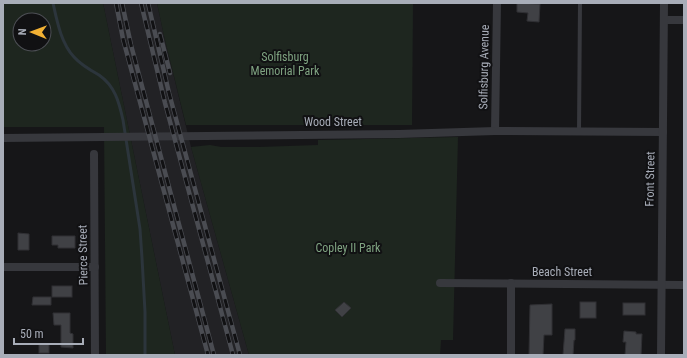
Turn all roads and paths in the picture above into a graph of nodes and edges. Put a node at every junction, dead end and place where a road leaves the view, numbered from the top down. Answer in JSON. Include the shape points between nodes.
{"nodes":[{"id":1,"x":497,"y":3,"type":"edge"},
{"id":2,"x":580,"y":3,"type":"edge"},
{"id":3,"x":664,"y":3,"type":"edge"},
{"id":4,"x":664,"y":20,"type":"junction"},
{"id":5,"x":684,"y":20,"type":"edge"},
{"id":6,"x":495,"y":131,"type":"junction"},
{"id":7,"x":579,"y":131,"type":"junction"},
{"id":8,"x":663,"y":132,"type":"junction"},
{"id":9,"x":3,"y":138,"type":"edge"},
{"id":10,"x":94,"y":154,"type":"dead end"},
{"id":11,"x":3,"y":266,"type":"edge"},
{"id":12,"x":95,"y":267,"type":"junction"},
{"id":13,"x":440,"y":283,"type":"dead end"},
{"id":14,"x":511,"y":283,"type":"junction"},
{"id":15,"x":662,"y":284,"type":"junction"},
{"id":16,"x":684,"y":285,"type":"edge"},
{"id":17,"x":95,"y":355,"type":"edge"},
{"id":18,"x":511,"y":355,"type":"edge"},
{"id":19,"x":661,"y":355,"type":"edge"}],
"edges":[{"from":1,"to":6,"type":"street","name":"Solfisburg Avenue"},
{"from":2,"to":7,"type":"lane"},
{"from":3,"to":4,"type":"street","name":"Front Street"},
{"from":4,"to":5,"type":"street"},
{"from":4,"to":8,"type":"street","name":"Front Street"},
{"from":6,"to":7,"type":"street","name":"Wood Street"},
{"from":6,"to":9,"type":"street","name":"Wood Street"},
{"from":7,"to":8,"type":"street","name":"Wood Street"},
{"from":8,"to":15,"type":"street","name":"Front Street"},
{"from":10,"to":12,"type":"street","name":"Pierce Street"},
{"from":11,"to":12,"type":"street"},
{"from":12,"to":17,"type":"street","name":"Pierce Street"},
{"from":13,"to":14,"type":"street","name":"Beach Street"},
{"from":14,"to":15,"type":"street","name":"Beach Street"},
{"from":14,"to":18,"type":"street"},
{"from":15,"to":16,"type":"street","name":"Beach Street"},
{"from":15,"to":19,"type":"street","name":"Front Street"}]}
